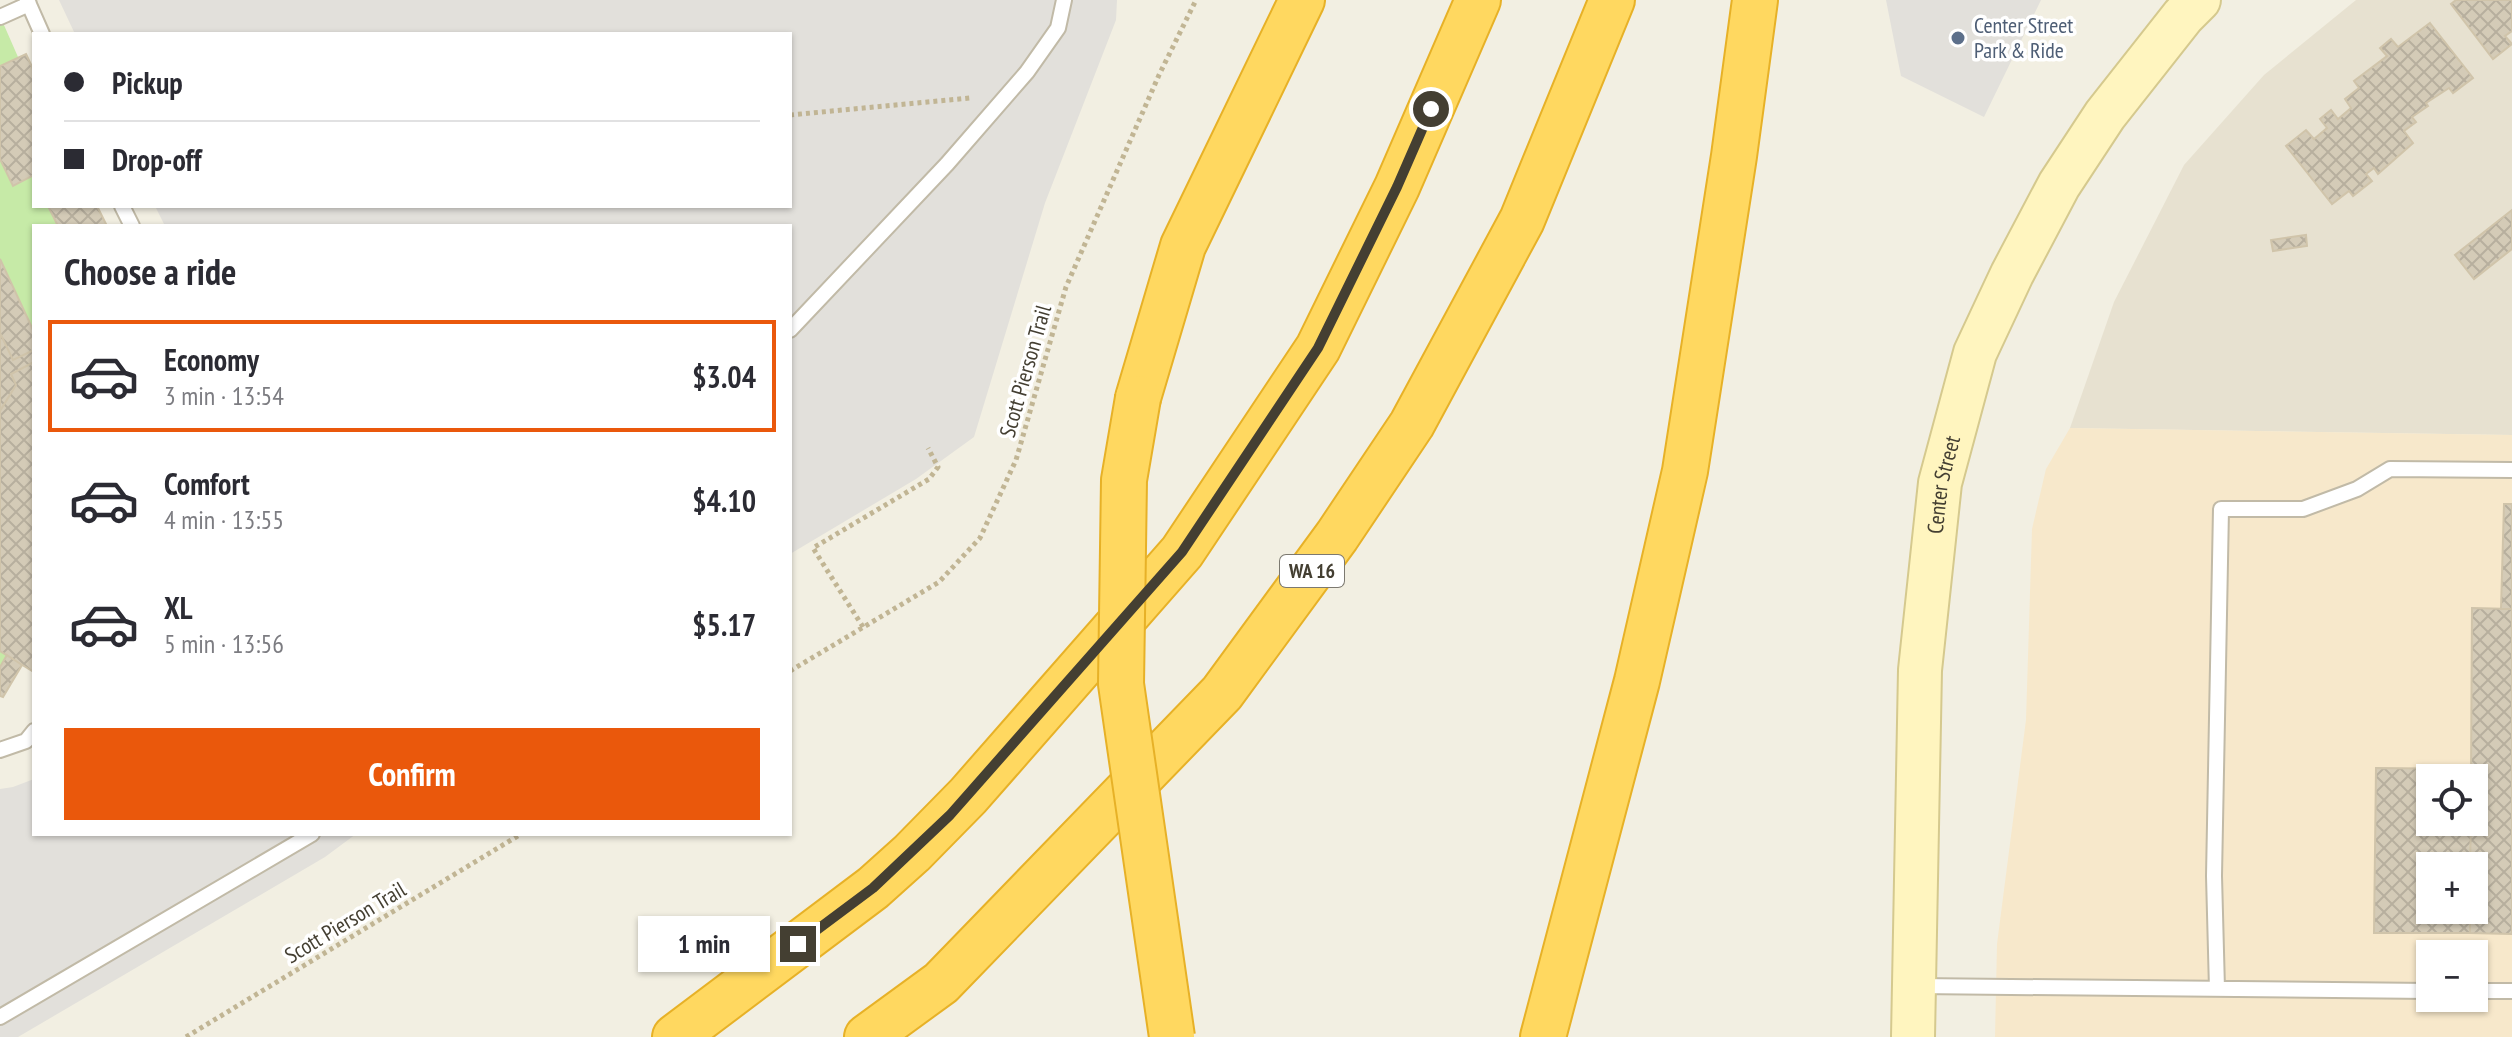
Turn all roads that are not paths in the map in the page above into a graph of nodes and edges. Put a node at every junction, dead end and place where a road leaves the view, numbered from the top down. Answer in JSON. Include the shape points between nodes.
{"nodes":[{"id":1,"x":1064,"y":0,"type":"edge"},
{"id":2,"x":1302,"y":0,"type":"edge"},
{"id":3,"x":1478,"y":0,"type":"edge"},
{"id":4,"x":1612,"y":0,"type":"edge"},
{"id":5,"x":1755,"y":0,"type":"edge"},
{"id":6,"x":2199,"y":0,"type":"edge"},
{"id":7,"x":28,"y":2,"type":"edge"},
{"id":8,"x":0,"y":17,"type":"edge"},
{"id":9,"x":41,"y":32,"type":"edge"},
{"id":10,"x":792,"y":328,"type":"edge"},
{"id":11,"x":2512,"y":470,"type":"edge"},
{"id":12,"x":32,"y":734,"type":"edge"},
{"id":13,"x":0,"y":750,"type":"edge"},
{"id":14,"x":309,"y":836,"type":"edge"},
{"id":15,"x":1913,"y":986,"type":"junction"},
{"id":16,"x":2217,"y":989,"type":"junction"},
{"id":17,"x":2416,"y":991,"type":"edge"},
{"id":18,"x":2488,"y":991,"type":"edge"},
{"id":19,"x":2512,"y":991,"type":"edge"},
{"id":20,"x":0,"y":1017,"type":"edge"},
{"id":21,"x":675,"y":1037,"type":"edge"},
{"id":22,"x":867,"y":1037,"type":"edge"},
{"id":23,"x":1172,"y":1037,"type":"edge"},
{"id":24,"x":1543,"y":1037,"type":"edge"},
{"id":25,"x":1913,"y":1037,"type":"edge"}],
"edges":[{"from":1,"to":10,"type":"lane","via":[[1058,28],[1027,72]]},
{"from":2,"to":23,"type":"highway","bridge":true,"via":[[1183,246],[1138,398],[1124,480],[1121,684]]},
{"from":3,"to":21,"type":"highway","via":[[1397,187],[1318,348],[1182,552],[912,853]]},
{"from":4,"to":22,"type":"highway","number":"WA 16","via":[[1516,232],[1412,424],[1337,536],[1222,693],[941,983]]},
{"from":5,"to":24,"type":"highway","via":[[1685,471],[1637,681]]},
{"from":6,"to":15,"type":"main road","name":"Center Street","via":[[2105,115],[2059,185],[1975,353],[1940,483],[1920,670]]},
{"from":7,"to":8,"type":"lane"},
{"from":7,"to":9,"type":"lane"},
{"from":11,"to":16,"type":"lane","via":[[2390,469],[2357,489],[2303,509],[2221,509]]},
{"from":12,"to":13,"type":"lane"},
{"from":14,"to":20,"type":"lane"},
{"from":15,"to":16,"type":"lane"},
{"from":15,"to":25,"type":"main road","name":"Center Street"},
{"from":16,"to":17,"type":"lane"},
{"from":18,"to":19,"type":"lane"}]}
